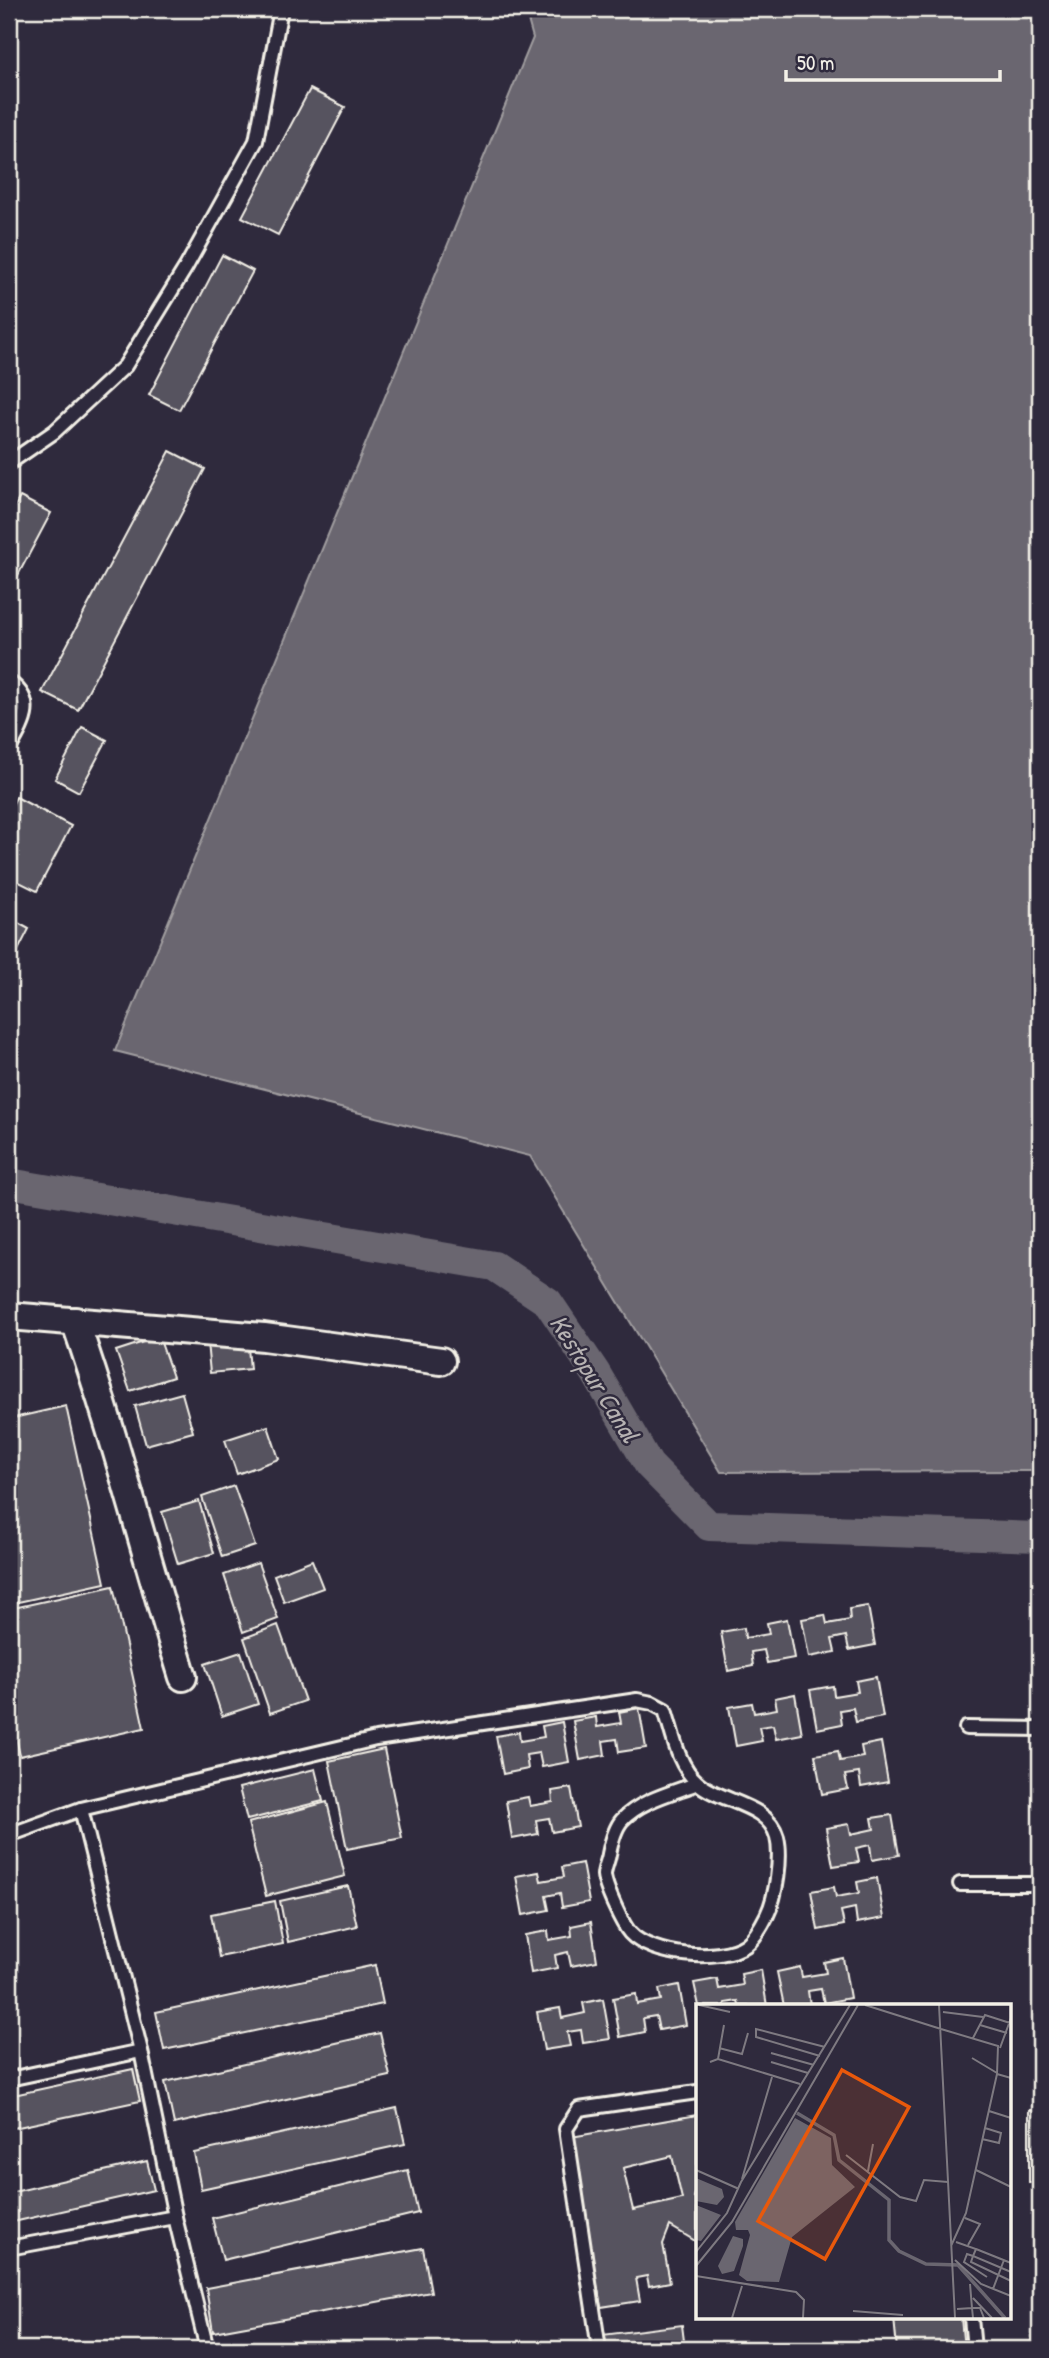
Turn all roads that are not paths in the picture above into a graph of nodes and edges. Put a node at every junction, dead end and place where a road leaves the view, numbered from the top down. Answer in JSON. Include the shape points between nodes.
{"nodes":[{"id":1,"x":281,"y":9,"type":"edge"},
{"id":2,"x":9,"y":463,"type":"edge"},
{"id":3,"x":9,"y":682,"type":"edge"},
{"id":4,"x":9,"y":749,"type":"edge"},
{"id":5,"x":9,"y":1316,"type":"edge"},
{"id":6,"x":75,"y":1321,"type":"junction"},
{"id":7,"x":441,"y":1361,"type":"dead end"},
{"id":8,"x":184,"y":1677,"type":"dead end"},
{"id":9,"x":966,"y":1728,"type":"dead end"},
{"id":10,"x":1040,"y":1729,"type":"edge"},
{"id":11,"x":698,"y":1783,"type":"junction"},
{"id":12,"x":81,"y":1809,"type":"junction"},
{"id":13,"x":9,"y":1835,"type":"edge"},
{"id":14,"x":960,"y":1884,"type":"dead end"},
{"id":15,"x":1040,"y":1884,"type":"edge"},
{"id":16,"x":141,"y":2051,"type":"junction"},
{"id":17,"x":9,"y":2079,"type":"edge"},
{"id":18,"x":696,"y":2092,"type":"edge"},
{"id":19,"x":175,"y":2217,"type":"junction"},
{"id":20,"x":9,"y":2248,"type":"edge"},
{"id":21,"x":971,"y":2320,"type":"edge"},
{"id":22,"x":207,"y":2349,"type":"edge"},
{"id":23,"x":599,"y":2349,"type":"edge"},
{"id":24,"x":974,"y":2349,"type":"edge"}],
"edges":[{"from":1,"to":2,"type":"lane","via":[[256,141],[186,267],[125,366],[54,432]]},
{"from":3,"to":4,"type":"lane","via":[[26,699],[26,713]]},
{"from":5,"to":6,"type":"street"},
{"from":6,"to":7,"type":"street","via":[[264,1337]]},
{"from":6,"to":8,"type":"street"},
{"from":9,"to":10,"type":"lane"},
{"from":11,"to":11,"type":"lane","via":[[769,1819],[779,1852],[773,1903],[755,1934],[745,1945],[702,1956],[677,1954],[631,1934],[604,1876],[620,1822],[640,1805]]},
{"from":11,"to":12,"type":"lane","via":[[682,1764],[666,1710],[637,1700],[376,1740]]},
{"from":12,"to":13,"type":"lane"},
{"from":12,"to":16,"type":"lane"},
{"from":14,"to":15,"type":"lane"},
{"from":16,"to":17,"type":"lane"},
{"from":16,"to":19,"type":"lane"},
{"from":18,"to":23,"type":"lane","via":[[579,2109],[566,2129]]},
{"from":19,"to":20,"type":"lane"},
{"from":19,"to":22,"type":"lane"},
{"from":21,"to":24,"type":"lane"}]}
